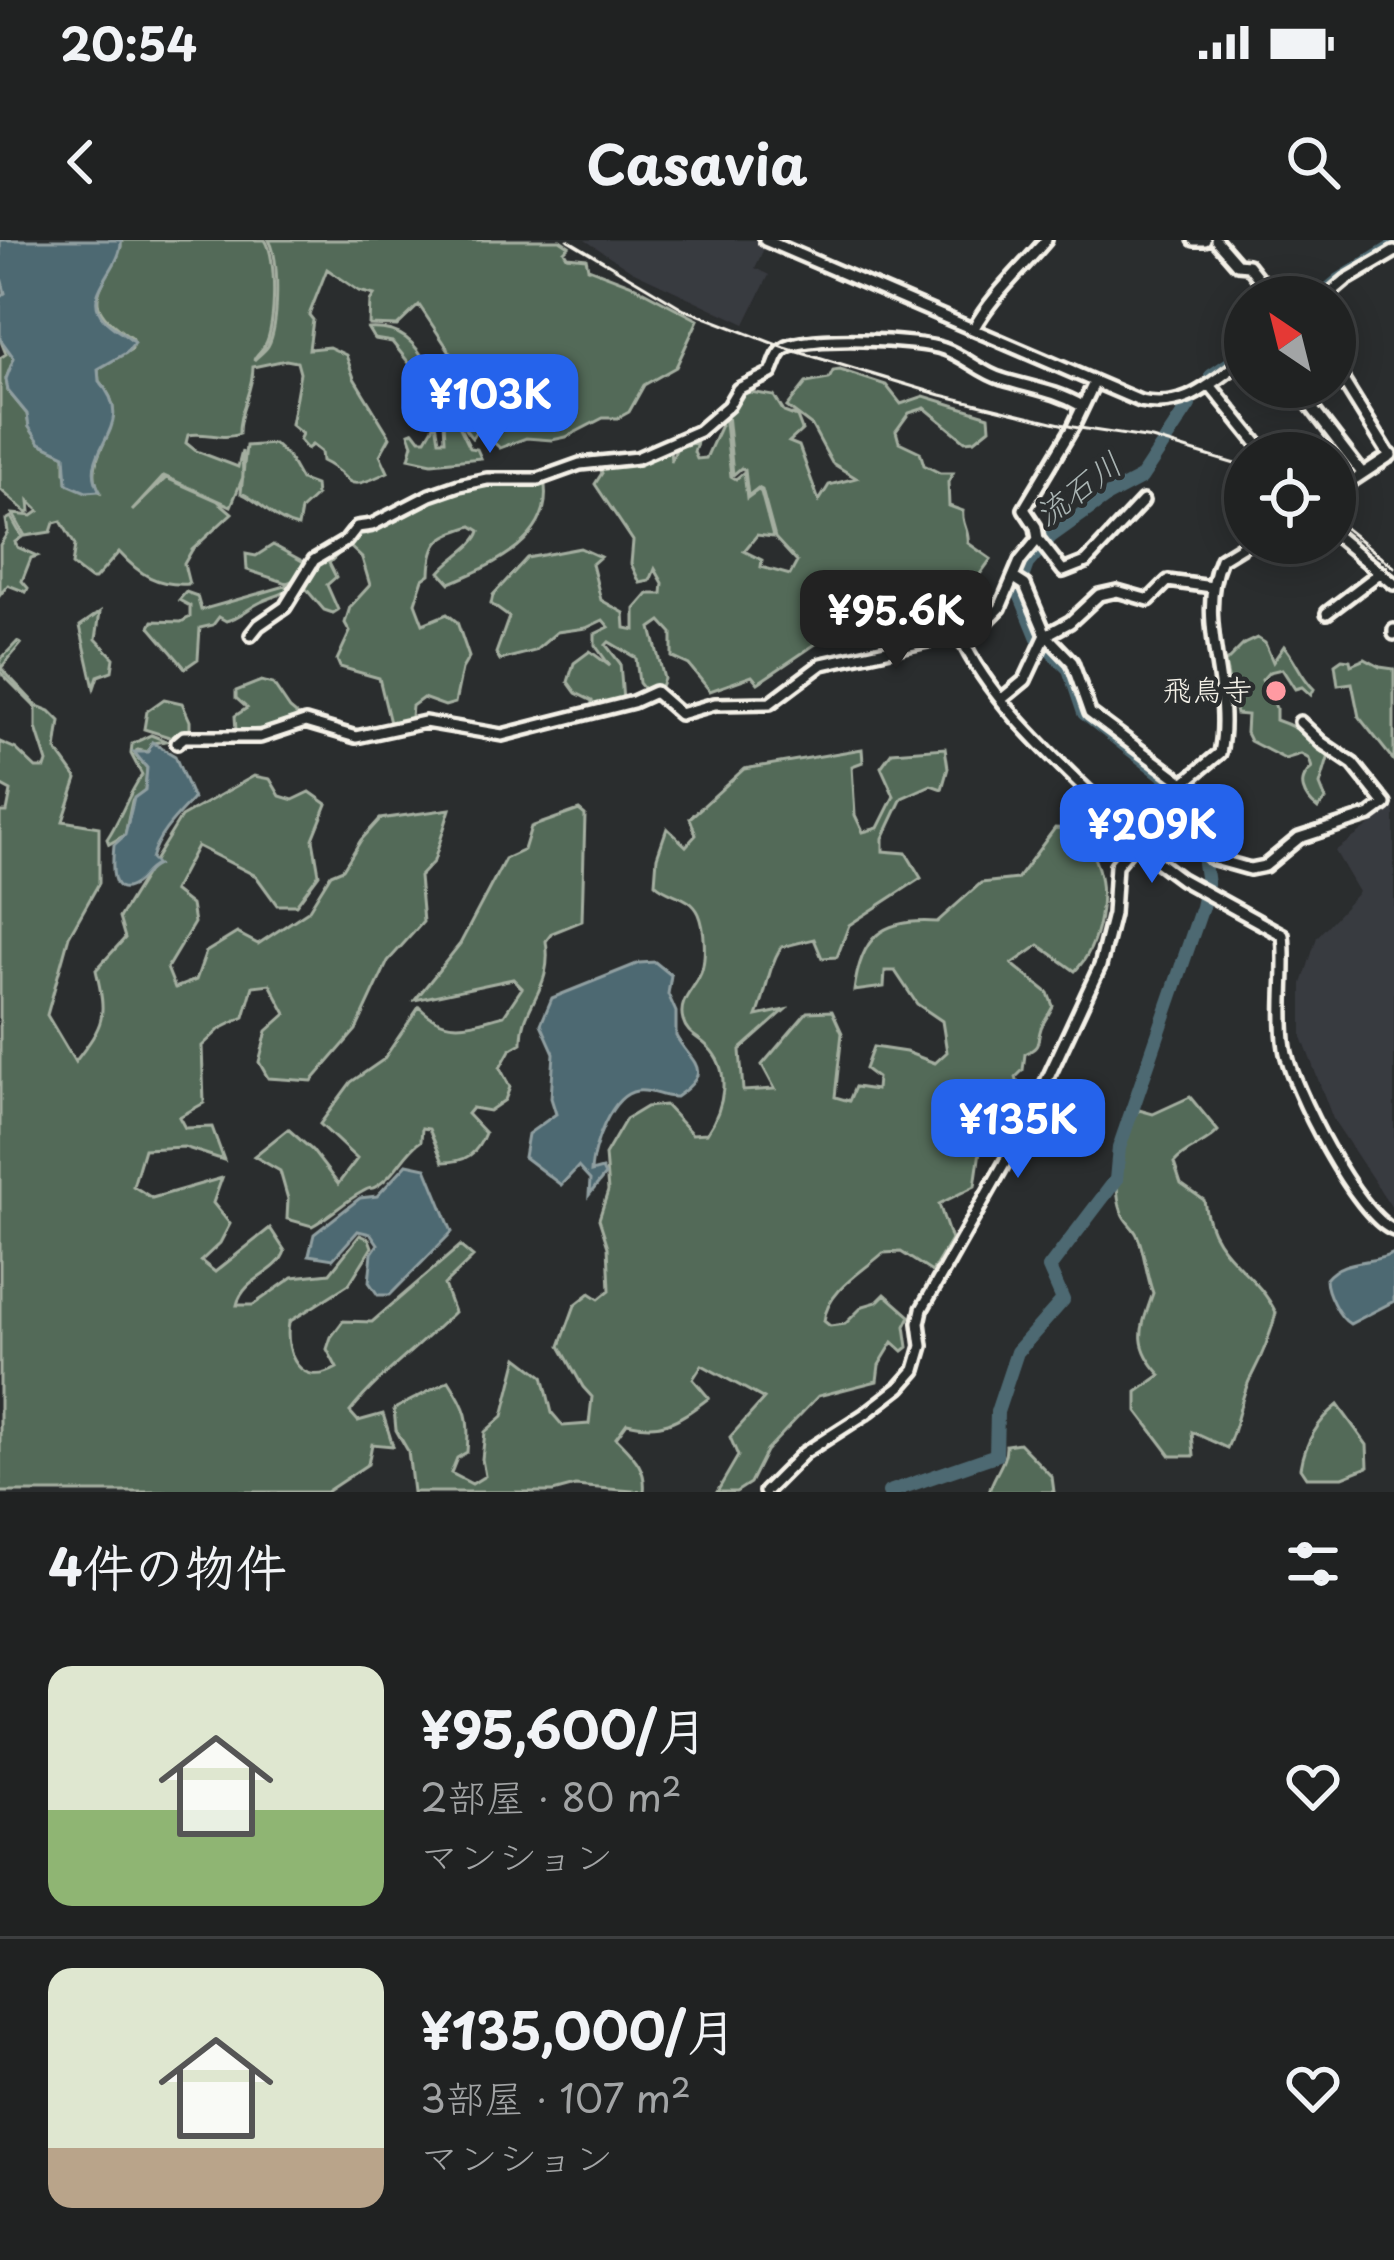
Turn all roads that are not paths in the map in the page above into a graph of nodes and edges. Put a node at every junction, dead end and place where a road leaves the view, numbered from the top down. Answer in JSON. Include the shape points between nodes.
{"nodes":[{"id":1,"x":765,"y":240,"type":"edge"},
{"id":2,"x":797,"y":240,"type":"edge"},
{"id":3,"x":1045,"y":240,"type":"edge"},
{"id":4,"x":1194,"y":240,"type":"edge"},
{"id":5,"x":1205,"y":240,"type":"edge"},
{"id":6,"x":1216,"y":240,"type":"edge"},
{"id":7,"x":790,"y":252,"type":"junction"},
{"id":8,"x":1394,"y":252,"type":"edge"},
{"id":9,"x":1257,"y":276,"type":"edge"},
{"id":10,"x":1353,"y":276,"type":"edge"},
{"id":11,"x":974,"y":328,"type":"junction"},
{"id":12,"x":1224,"y":375,"type":"edge"},
{"id":13,"x":1094,"y":383,"type":"junction"},
{"id":14,"x":1210,"y":385,"type":"junction"},
{"id":15,"x":1356,"y":400,"type":"edge"},
{"id":16,"x":1082,"y":406,"type":"junction"},
{"id":17,"x":1312,"y":408,"type":"edge"},
{"id":18,"x":1247,"y":432,"type":"edge"},
{"id":19,"x":1392,"y":454,"type":"edge"},
{"id":20,"x":1362,"y":473,"type":"junction"},
{"id":21,"x":1356,"y":477,"type":"edge"},
{"id":22,"x":1143,"y":502,"type":"dead end"},
{"id":23,"x":1037,"y":538,"type":"junction"},
{"id":24,"x":1356,"y":552,"type":"edge"},
{"id":25,"x":1224,"y":557,"type":"edge"},
{"id":26,"x":1381,"y":572,"type":"junction"},
{"id":27,"x":1014,"y":578,"type":"junction"},
{"id":28,"x":1394,"y":584,"type":"edge"},
{"id":29,"x":1212,"y":587,"type":"junction"},
{"id":30,"x":1327,"y":613,"type":"dead end"},
{"id":31,"x":251,"y":635,"type":"dead end"},
{"id":32,"x":960,"y":635,"type":"junction"},
{"id":33,"x":1043,"y":639,"type":"junction"},
{"id":34,"x":1002,"y":699,"type":"junction"},
{"id":35,"x":1300,"y":722,"type":"dead end"},
{"id":36,"x":177,"y":743,"type":"dead end"},
{"id":37,"x":1181,"y":787,"type":"junction"},
{"id":38,"x":1137,"y":838,"type":"junction"},
{"id":39,"x":1394,"y":1230,"type":"edge"},
{"id":40,"x":764,"y":1492,"type":"edge"}],
"edges":[{"from":1,"to":7,"type":"street"},
{"from":2,"to":7,"type":"street"},
{"from":3,"to":11,"type":"street"},
{"from":4,"to":5,"type":"street"},
{"from":6,"to":9,"type":"street"},
{"from":7,"to":11,"type":"street"},
{"from":8,"to":10,"type":"street"},
{"from":11,"to":13,"type":"street"},
{"from":12,"to":14,"type":"street"},
{"from":13,"to":14,"type":"street","via":[[1156,404],[1190,399]]},
{"from":13,"to":16,"type":"street"},
{"from":14,"to":18,"type":"street"},
{"from":15,"to":19,"type":"street"},
{"from":16,"to":23,"type":"street","via":[[1024,509]]},
{"from":16,"to":31,"type":"street","via":[[928,345],[791,345],[771,373],[738,389],[704,428],[637,458],[459,485],[357,527],[314,560],[285,607]]},
{"from":17,"to":20,"type":"street"},
{"from":19,"to":20,"type":"street"},
{"from":20,"to":21,"type":"street"},
{"from":22,"to":23,"type":"street","via":[[1086,562],[1063,572]]},
{"from":23,"to":27,"type":"street"},
{"from":24,"to":26,"type":"street"},
{"from":25,"to":29,"type":"street"},
{"from":26,"to":28,"type":"street"},
{"from":26,"to":30,"type":"street"},
{"from":27,"to":32,"type":"street","via":[[990,620]]},
{"from":27,"to":33,"type":"street","via":[[1025,585]]},
{"from":29,"to":33,"type":"street","via":[[1168,581],[1149,600],[1099,595]]},
{"from":29,"to":37,"type":"street","via":[[1224,734],[1220,753]]},
{"from":32,"to":34,"type":"street"},
{"from":32,"to":36,"type":"street","via":[[822,664],[770,703],[680,714],[655,692],[502,735],[424,722],[356,737],[300,722],[260,737]]},
{"from":33,"to":34,"type":"street","via":[[1025,680]]},
{"from":33,"to":37,"type":"street","via":[[1072,662],[1090,713]]},
{"from":34,"to":38,"type":"street"},
{"from":35,"to":37,"type":"street","via":[[1353,764],[1384,804],[1310,833],[1250,869],[1207,854],[1196,792]]},
{"from":37,"to":38,"type":"street"},
{"from":38,"to":39,"type":"street","via":[[1158,862],[1283,935],[1284,1039],[1293,1076],[1314,1126],[1370,1212]]},
{"from":38,"to":40,"type":"street","via":[[1114,873],[1100,966],[1026,1125],[922,1309],[915,1370]]}]}
